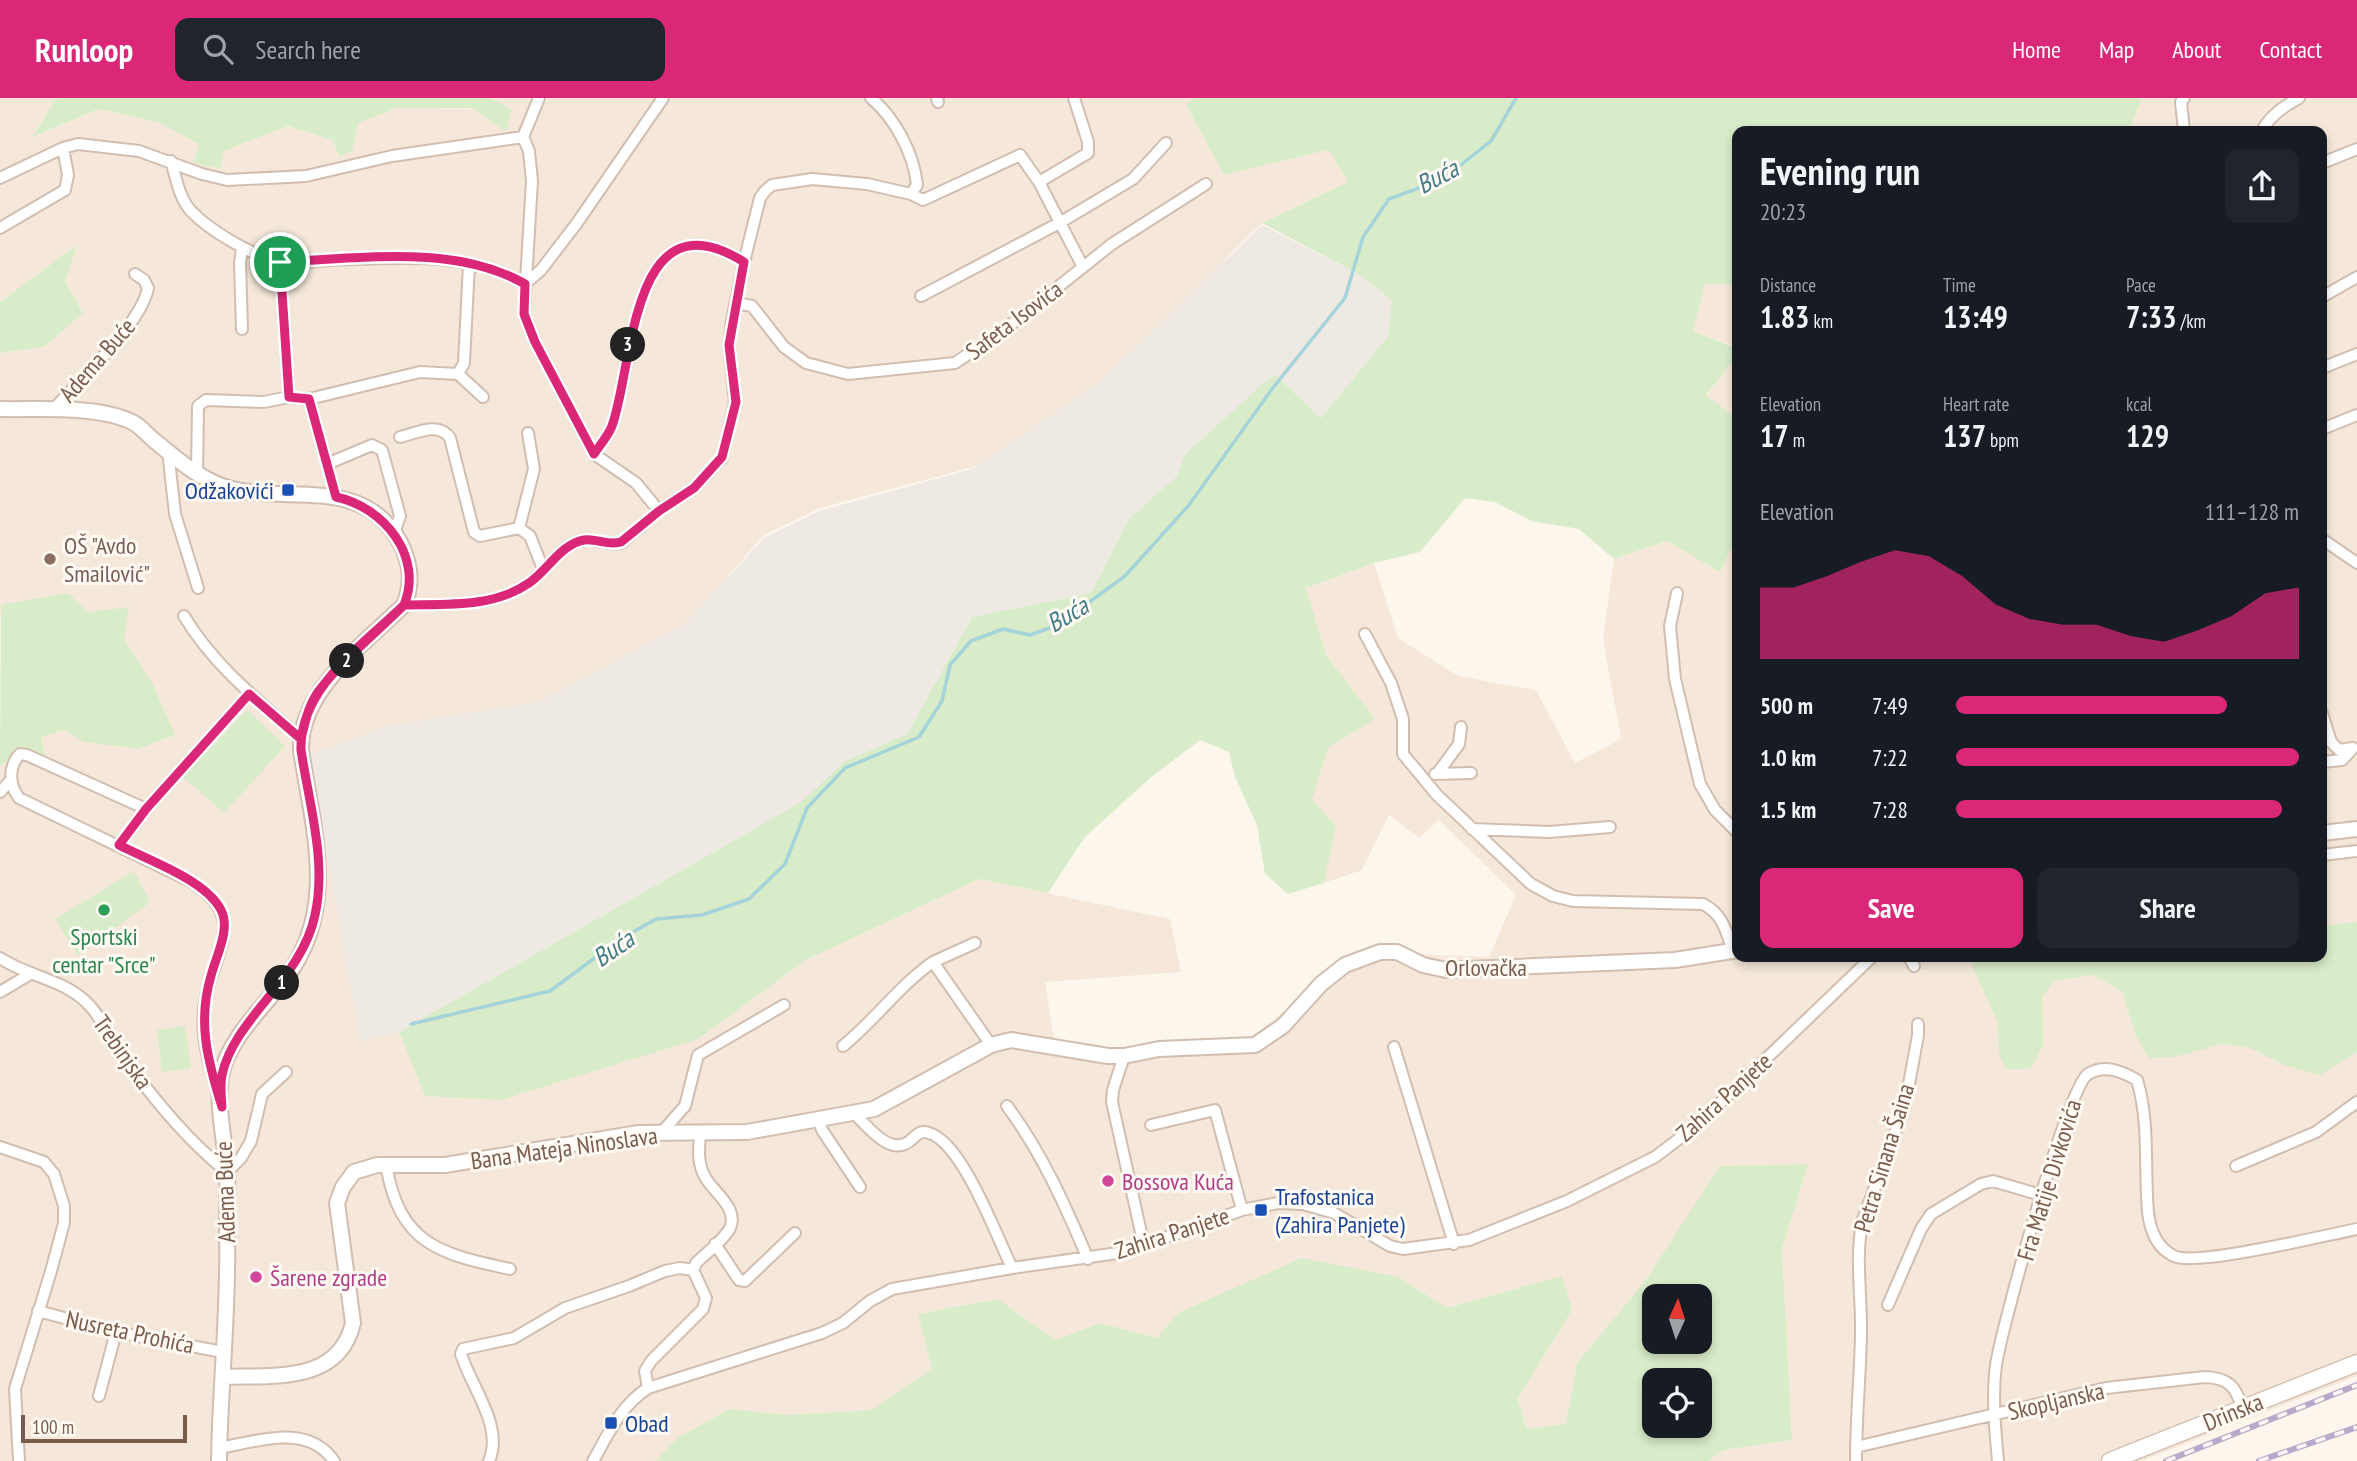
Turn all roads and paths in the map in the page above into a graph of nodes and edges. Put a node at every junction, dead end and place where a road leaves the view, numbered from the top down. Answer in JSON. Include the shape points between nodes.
{"nodes":[{"id":1,"x":539,"y":98,"type":"edge"},
{"id":2,"x":663,"y":98,"type":"edge"},
{"id":3,"x":872,"y":98,"type":"edge"},
{"id":4,"x":1074,"y":98,"type":"edge"},
{"id":5,"x":2184,"y":98,"type":"edge"},
{"id":6,"x":2299,"y":98,"type":"edge"},
{"id":7,"x":2183,"y":126,"type":"edge"},
{"id":8,"x":2264,"y":126,"type":"edge"},
{"id":9,"x":523,"y":137,"type":"junction"},
{"id":10,"x":1166,"y":143,"type":"dead end"},
{"id":11,"x":63,"y":148,"type":"junction"},
{"id":12,"x":2357,"y":149,"type":"edge"},
{"id":13,"x":171,"y":161,"type":"junction"},
{"id":14,"x":2327,"y":161,"type":"edge"},
{"id":15,"x":0,"y":178,"type":"edge"},
{"id":16,"x":1039,"y":182,"type":"junction"},
{"id":17,"x":1206,"y":184,"type":"dead end"},
{"id":18,"x":911,"y":194,"type":"junction"},
{"id":19,"x":1061,"y":222,"type":"junction"},
{"id":20,"x":0,"y":228,"type":"edge"},
{"id":21,"x":242,"y":248,"type":"junction"},
{"id":22,"x":280,"y":262,"type":"junction"},
{"id":23,"x":744,"y":262,"type":"junction"},
{"id":24,"x":469,"y":264,"type":"junction"},
{"id":25,"x":1083,"y":267,"type":"junction"},
{"id":26,"x":135,"y":274,"type":"dead end"},
{"id":27,"x":2357,"y":277,"type":"edge"},
{"id":28,"x":525,"y":284,"type":"junction"},
{"id":29,"x":2327,"y":294,"type":"edge"},
{"id":30,"x":921,"y":296,"type":"dead end"},
{"id":31,"x":736,"y":303,"type":"junction"},
{"id":32,"x":242,"y":329,"type":"dead end"},
{"id":33,"x":2357,"y":354,"type":"edge"},
{"id":34,"x":2327,"y":366,"type":"edge"},
{"id":35,"x":458,"y":374,"type":"junction"},
{"id":36,"x":289,"y":397,"type":"junction"},
{"id":37,"x":483,"y":397,"type":"dead end"},
{"id":38,"x":309,"y":399,"type":"junction"},
{"id":39,"x":0,"y":409,"type":"edge"},
{"id":40,"x":52,"y":411,"type":"junction"},
{"id":41,"x":2357,"y":415,"type":"edge"},
{"id":42,"x":2327,"y":427,"type":"edge"},
{"id":43,"x":528,"y":433,"type":"dead end"},
{"id":44,"x":400,"y":437,"type":"dead end"},
{"id":45,"x":168,"y":451,"type":"junction"},
{"id":46,"x":594,"y":454,"type":"junction"},
{"id":47,"x":327,"y":464,"type":"junction"},
{"id":48,"x":197,"y":475,"type":"junction"},
{"id":49,"x":336,"y":497,"type":"junction"},
{"id":50,"x":659,"y":511,"type":"junction"},
{"id":51,"x":519,"y":528,"type":"junction"},
{"id":52,"x":394,"y":533,"type":"junction"},
{"id":53,"x":2327,"y":542,"type":"edge"},
{"id":54,"x":2357,"y":563,"type":"edge"},
{"id":55,"x":543,"y":569,"type":"junction"},
{"id":56,"x":198,"y":588,"type":"dead end"},
{"id":57,"x":1677,"y":593,"type":"dead end"},
{"id":58,"x":404,"y":605,"type":"junction"},
{"id":59,"x":184,"y":616,"type":"dead end"},
{"id":60,"x":1366,"y":634,"type":"dead end"},
{"id":61,"x":249,"y":694,"type":"junction"},
{"id":62,"x":1461,"y":727,"type":"dead end"},
{"id":63,"x":2327,"y":727,"type":"edge"},
{"id":64,"x":301,"y":739,"type":"junction"},
{"id":65,"x":2355,"y":747,"type":"edge"},
{"id":66,"x":2327,"y":762,"type":"edge"},
{"id":67,"x":1437,"y":774,"type":"junction"},
{"id":68,"x":1471,"y":774,"type":"dead end"},
{"id":69,"x":1421,"y":775,"type":"junction"},
{"id":70,"x":11,"y":780,"type":"junction"},
{"id":71,"x":0,"y":792,"type":"edge"},
{"id":72,"x":146,"y":809,"type":"junction"},
{"id":73,"x":1610,"y":827,"type":"dead end"},
{"id":74,"x":1732,"y":827,"type":"edge"},
{"id":75,"x":1472,"y":829,"type":"junction"},
{"id":76,"x":2357,"y":829,"type":"edge"},
{"id":77,"x":2327,"y":832,"type":"edge"},
{"id":78,"x":119,"y":845,"type":"junction"},
{"id":79,"x":2357,"y":851,"type":"edge"},
{"id":80,"x":2327,"y":854,"type":"edge"},
{"id":81,"x":975,"y":943,"type":"dead end"},
{"id":82,"x":1732,"y":944,"type":"edge"},
{"id":83,"x":1732,"y":951,"type":"edge"},
{"id":84,"x":0,"y":958,"type":"edge"},
{"id":85,"x":933,"y":962,"type":"junction"},
{"id":86,"x":1867,"y":962,"type":"edge"},
{"id":87,"x":32,"y":973,"type":"junction"},
{"id":88,"x":0,"y":992,"type":"edge"},
{"id":89,"x":784,"y":1005,"type":"dead end"},
{"id":90,"x":1918,"y":1024,"type":"dead end"},
{"id":91,"x":991,"y":1045,"type":"junction"},
{"id":92,"x":844,"y":1046,"type":"dead end"},
{"id":93,"x":1394,"y":1047,"type":"dead end"},
{"id":94,"x":1108,"y":1056,"type":"joint"},
{"id":95,"x":1124,"y":1056,"type":"junction"},
{"id":96,"x":286,"y":1072,"type":"dead end"},
{"id":97,"x":2357,"y":1102,"type":"edge"},
{"id":98,"x":1007,"y":1106,"type":"dead end"},
{"id":99,"x":222,"y":1107,"type":"junction"},
{"id":100,"x":854,"y":1113,"type":"junction"},
{"id":101,"x":818,"y":1118,"type":"junction"},
{"id":102,"x":1152,"y":1125,"type":"dead end"},
{"id":103,"x":661,"y":1133,"type":"junction"},
{"id":104,"x":700,"y":1134,"type":"junction"},
{"id":105,"x":0,"y":1147,"type":"edge"},
{"id":106,"x":387,"y":1164,"type":"junction"},
{"id":107,"x":2236,"y":1166,"type":"dead end"},
{"id":108,"x":227,"y":1172,"type":"junction"},
{"id":109,"x":860,"y":1187,"type":"dead end"},
{"id":110,"x":2041,"y":1195,"type":"junction"},
{"id":111,"x":1242,"y":1210,"type":"junction"},
{"id":112,"x":2357,"y":1229,"type":"edge"},
{"id":113,"x":795,"y":1233,"type":"dead end"},
{"id":114,"x":715,"y":1244,"type":"junction"},
{"id":115,"x":1454,"y":1244,"type":"junction"},
{"id":116,"x":1144,"y":1247,"type":"junction"},
{"id":117,"x":1088,"y":1259,"type":"junction"},
{"id":118,"x":1012,"y":1268,"type":"junction"},
{"id":119,"x":510,"y":1269,"type":"dead end"},
{"id":120,"x":694,"y":1270,"type":"junction"},
{"id":121,"x":1888,"y":1305,"type":"dead end"},
{"id":122,"x":38,"y":1311,"type":"junction"},
{"id":123,"x":116,"y":1332,"type":"junction"},
{"id":124,"x":223,"y":1352,"type":"junction"},
{"id":125,"x":2357,"y":1363,"type":"edge"},
{"id":126,"x":223,"y":1377,"type":"junction"},
{"id":127,"x":648,"y":1388,"type":"junction"},
{"id":128,"x":99,"y":1396,"type":"dead end"},
{"id":129,"x":2242,"y":1408,"type":"junction"},
{"id":130,"x":1994,"y":1415,"type":"junction"},
{"id":131,"x":1856,"y":1447,"type":"junction"},
{"id":132,"x":219,"y":1455,"type":"edge"},
{"id":133,"x":19,"y":1461,"type":"edge"},
{"id":134,"x":334,"y":1461,"type":"edge"},
{"id":135,"x":489,"y":1461,"type":"edge"},
{"id":136,"x":593,"y":1461,"type":"edge"},
{"id":137,"x":1856,"y":1461,"type":"edge"},
{"id":138,"x":1998,"y":1461,"type":"edge"},
{"id":139,"x":2110,"y":1461,"type":"edge"}],
"edges":[{"from":1,"to":9,"type":"street"},
{"from":2,"to":28,"type":"street","via":[[577,223]]},
{"from":3,"to":18,"type":"street","via":[[897,129],[912,162],[917,185]]},
{"from":4,"to":16,"type":"street","via":[[1088,153]]},
{"from":5,"to":7,"type":"street"},
{"from":6,"to":8,"type":"street","via":[[2286,104]]},
{"from":9,"to":13,"type":"street","via":[[392,156],[306,176],[227,180]]},
{"from":9,"to":28,"type":"street","via":[[532,181]]},
{"from":10,"to":19,"type":"street","via":[[1133,179]]},
{"from":11,"to":13,"type":"street","via":[[78,144],[139,151]]},
{"from":11,"to":15,"type":"street"},
{"from":11,"to":20,"type":"street","via":[[68,175],[65,190]]},
{"from":12,"to":14,"type":"street"},
{"from":13,"to":21,"type":"street","via":[[191,211]]},
{"from":16,"to":18,"type":"street","via":[[1020,155],[930,199]]},
{"from":16,"to":19,"type":"street"},
{"from":17,"to":25,"type":"street","name":"Safeta Isovića"},
{"from":18,"to":23,"type":"street","via":[[812,179],[772,185],[760,198]]},
{"from":19,"to":25,"type":"street"},
{"from":19,"to":30,"type":"street"},
{"from":21,"to":22,"type":"street"},
{"from":21,"to":32,"type":"street"},
{"from":22,"to":24,"type":"street","via":[[418,257]]},
{"from":22,"to":36,"type":"street"},
{"from":23,"to":31,"type":"street"},
{"from":23,"to":46,"type":"street","via":[[723,249],[700,244],[670,253],[649,282],[634,316],[611,427]]},
{"from":24,"to":28,"type":"street","via":[[511,275]]},
{"from":24,"to":35,"type":"street","via":[[464,363]]},
{"from":25,"to":31,"type":"street","name":"Safeta Isovića","via":[[956,363],[914,369],[848,374],[806,363],[784,347],[752,306]]},
{"from":26,"to":40,"type":"street","name":"Adema Buće","via":[[148,288],[142,306]]},
{"from":27,"to":29,"type":"street"},
{"from":28,"to":46,"type":"street","via":[[524,314],[535,342]]},
{"from":31,"to":50,"type":"street","via":[[729,345],[736,402],[722,457],[694,488]]},
{"from":33,"to":34,"type":"street"},
{"from":35,"to":37,"type":"street"},
{"from":35,"to":38,"type":"street","via":[[420,372]]},
{"from":36,"to":38,"type":"street"},
{"from":36,"to":48,"type":"street","via":[[264,402],[200,402]]},
{"from":38,"to":47,"type":"street"},
{"from":39,"to":40,"type":"street","name":"Adema Buće"},
{"from":40,"to":45,"type":"street","name":"Adema Buće","via":[[120,417],[135,423]]},
{"from":41,"to":42,"type":"street"},
{"from":43,"to":51,"type":"street","via":[[534,470]]},
{"from":44,"to":51,"type":"street","via":[[437,428],[446,432],[474,532],[480,536]]},
{"from":45,"to":48,"type":"street","name":"Adema Buće"},
{"from":45,"to":56,"type":"street","via":[[175,514]]},
{"from":46,"to":50,"type":"street","via":[[636,483]]},
{"from":47,"to":49,"type":"street"},
{"from":47,"to":52,"type":"street","name":"Adema Buće","via":[[372,446],[382,450],[400,516]]},
{"from":48,"to":49,"type":"street","name":"Adema Buće","via":[[233,489]]},
{"from":49,"to":52,"type":"street","name":"Adema Buće","via":[[368,509]]},
{"from":50,"to":55,"type":"street","via":[[621,542],[573,544]]},
{"from":51,"to":55,"type":"street","via":[[530,537]]},
{"from":52,"to":58,"type":"street","name":"Adema Buće","via":[[411,575]]},
{"from":53,"to":54,"type":"street"},
{"from":55,"to":58,"type":"street","via":[[513,592],[485,601]]},
{"from":57,"to":74,"type":"street","via":[[1670,626],[1675,679],[1700,784]]},
{"from":58,"to":64,"type":"street","name":"Adema Buće","via":[[317,693]]},
{"from":59,"to":61,"type":"street","via":[[200,643]]},
{"from":60,"to":69,"type":"street","name":"Orlovačka","via":[[1403,719],[1403,754]]},
{"from":61,"to":64,"type":"street"},
{"from":61,"to":72,"type":"street"},
{"from":62,"to":67,"type":"street","via":[[1459,744]]},
{"from":63,"to":65,"type":"street","via":[[2339,750]]},
{"from":64,"to":99,"type":"street","name":"Adema Buće","via":[[319,864],[315,916],[290,973],[231,1051],[221,1076]]},
{"from":65,"to":66,"type":"street","via":[[2342,760]]},
{"from":67,"to":68,"type":"street"},
{"from":67,"to":69,"type":"street"},
{"from":69,"to":75,"type":"street","name":"Orlovačka"},
{"from":70,"to":71,"type":"street"},
{"from":70,"to":72,"type":"street","via":[[15,760],[27,754]]},
{"from":70,"to":78,"type":"street","via":[[12,789],[29,804]]},
{"from":72,"to":78,"type":"street"},
{"from":73,"to":75,"type":"street"},
{"from":75,"to":82,"type":"street","name":"Orlovačka","via":[[1531,884],[1553,896],[1573,901],[1703,904],[1722,920]]},
{"from":76,"to":77,"type":"street"},
{"from":78,"to":99,"type":"street","via":[[190,881],[221,908],[226,922],[207,989],[203,1029]]},
{"from":79,"to":80,"type":"street"},
{"from":81,"to":85,"type":"street"},
{"from":83,"to":95,"type":"street","name":"Orlovačka","via":[[1675,960],[1446,970],[1398,952],[1380,952],[1345,965],[1283,1026],[1255,1045],[1159,1049]]},
{"from":84,"to":87,"type":"street","name":"Trebinjska"},
{"from":85,"to":91,"type":"street"},
{"from":85,"to":92,"type":"street"},
{"from":86,"to":115,"type":"street","name":"Zahira Panjete","via":[[1697,1125],[1655,1157],[1567,1201]]},
{"from":87,"to":88,"type":"street"},
{"from":87,"to":108,"type":"street","name":"Trebinjska","via":[[61,985],[91,1007],[167,1114],[194,1145]]},
{"from":89,"to":103,"type":"street","via":[[698,1055],[685,1106]]},
{"from":90,"to":131,"type":"street","name":"Petra Sinana Šaina","via":[[1905,1106],[1858,1241],[1861,1334]]},
{"from":91,"to":94,"type":"street","name":"Bana Mateja Ninoslava","via":[[1024,1041]]},
{"from":91,"to":100,"type":"street","name":"Bana Mateja Ninoslava","via":[[895,1099]]},
{"from":93,"to":115,"type":"street"},
{"from":94,"to":95,"type":"street","name":"Orlovačka"},
{"from":95,"to":116,"type":"street","via":[[1112,1102]]},
{"from":96,"to":108,"type":"street","via":[[262,1094],[251,1141]]},
{"from":97,"to":107,"type":"street","via":[[2316,1132]]},
{"from":98,"to":117,"type":"street","via":[[1053,1180]]},
{"from":99,"to":108,"type":"street","name":"Adema Buće"},
{"from":100,"to":101,"type":"street","name":"Bana Mateja Ninoslava"},
{"from":100,"to":118,"type":"street","via":[[893,1145],[904,1145],[918,1133],[938,1136],[960,1161]]},
{"from":101,"to":104,"type":"street","name":"Bana Mateja Ninoslava","via":[[747,1132]]},
{"from":101,"to":109,"type":"street"},
{"from":102,"to":111,"type":"street","via":[[1215,1110]]},
{"from":103,"to":104,"type":"street","name":"Bana Mateja Ninoslava"},
{"from":103,"to":106,"type":"street","name":"Bana Mateja Ninoslava","via":[[583,1140],[444,1165]]},
{"from":104,"to":114,"type":"street","via":[[698,1156],[704,1176],[732,1217]]},
{"from":105,"to":122,"type":"street","name":"Nusreta Prohića","via":[[44,1162],[62,1194],[64,1223]]},
{"from":106,"to":119,"type":"street","via":[[397,1206],[428,1244],[451,1255]]},
{"from":106,"to":126,"type":"street","name":"Bana Mateja Ninoslava","via":[[354,1172],[337,1203],[353,1323],[349,1342],[337,1357],[303,1373]]},
{"from":108,"to":124,"type":"street","name":"Adema Buće"},
{"from":110,"to":112,"type":"street","name":"Fra Matije Divkovića","via":[[2075,1094],[2085,1076],[2101,1068],[2122,1071],[2137,1080],[2144,1101],[2148,1215],[2157,1244],[2175,1257],[2215,1256]]},
{"from":110,"to":121,"type":"street","via":[[1993,1181],[1931,1214]]},
{"from":110,"to":130,"type":"street","name":"Fra Matije Divkovića","via":[[1996,1364]]},
{"from":111,"to":115,"type":"street","name":"Zahira Panjete","via":[[1303,1204],[1334,1213],[1390,1246]]},
{"from":111,"to":116,"type":"street","name":"Zahira Panjete"},
{"from":113,"to":114,"type":"street","via":[[745,1281],[739,1280]]},
{"from":114,"to":120,"type":"street"},
{"from":116,"to":117,"type":"street","name":"Zahira Panjete"},
{"from":117,"to":118,"type":"street","name":"Zahira Panjete"},
{"from":118,"to":127,"type":"street","name":"Zahira Panjete","via":[[892,1289],[822,1333]]},
{"from":120,"to":127,"type":"street","via":[[706,1298],[703,1309],[651,1361],[645,1371]]},
{"from":120,"to":135,"type":"street","via":[[665,1271],[565,1308],[514,1338],[463,1349],[466,1370],[495,1438]]},
{"from":122,"to":123,"type":"street","name":"Nusreta Prohića"},
{"from":122,"to":133,"type":"street","name":"Nusreta Prohića","via":[[15,1389]]},
{"from":123,"to":124,"type":"street","name":"Nusreta Prohića"},
{"from":123,"to":128,"type":"street"},
{"from":124,"to":126,"type":"street","name":"Adema Buće"},
{"from":125,"to":129,"type":"main road","name":"Drinska"},
{"from":126,"to":132,"type":"street","name":"Adema Buće"},
{"from":127,"to":136,"type":"street","name":"Zahira Panjete","via":[[621,1412]]},
{"from":129,"to":130,"type":"street","name":"Skopljanska","via":[[2230,1382],[2205,1377],[2106,1388]]},
{"from":129,"to":139,"type":"main road","name":"Drinska"},
{"from":130,"to":131,"type":"street","name":"Skopljanska"},
{"from":130,"to":138,"type":"street","name":"Fra Matije Divkovića"},
{"from":131,"to":137,"type":"street","name":"Petra Sinana Šaina"},
{"from":132,"to":134,"type":"street","via":[[279,1437],[305,1438]]}]}
